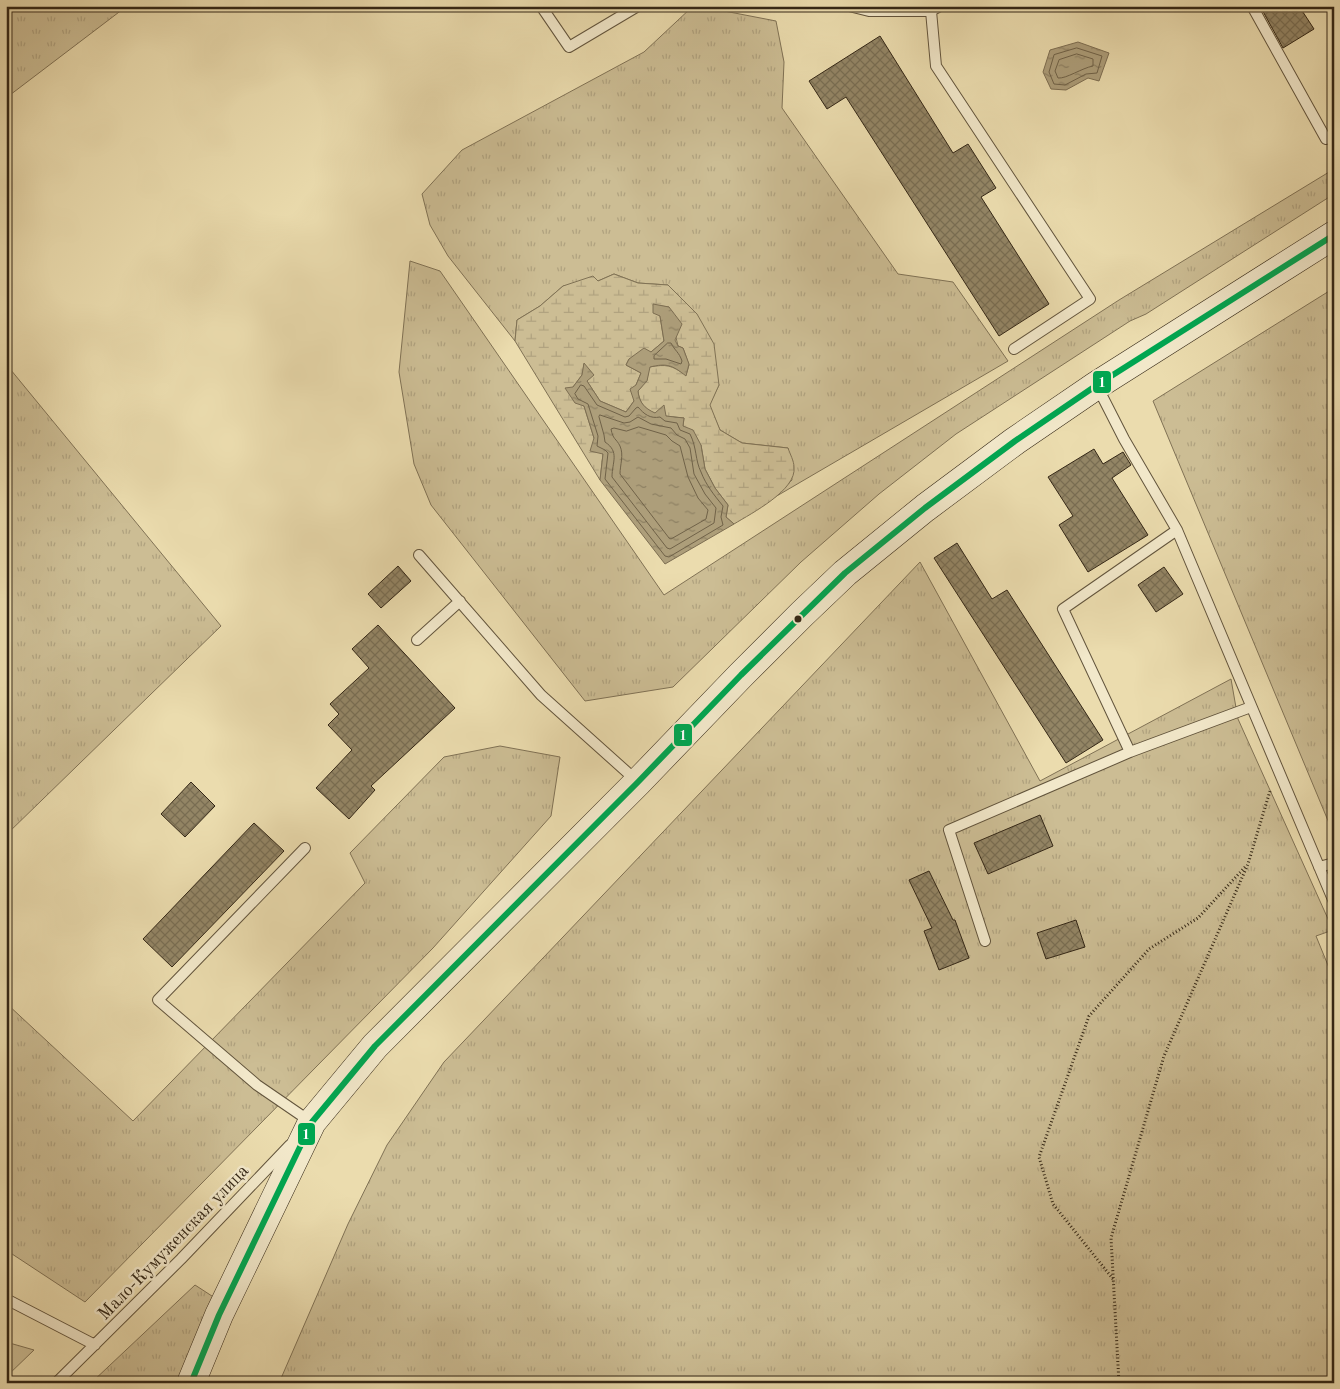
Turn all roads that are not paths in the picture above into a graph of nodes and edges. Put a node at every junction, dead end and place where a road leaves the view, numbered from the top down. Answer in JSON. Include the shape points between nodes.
{"nodes":[{"id":1,"x":541,"y":6,"type":"edge"},
{"id":2,"x":638,"y":6,"type":"edge"},
{"id":3,"x":849,"y":6,"type":"edge"},
{"id":4,"x":1252,"y":6,"type":"edge"},
{"id":5,"x":936,"y":9,"type":"edge"},
{"id":6,"x":1334,"y":134,"type":"edge"},
{"id":7,"x":1334,"y":235,"type":"edge"},
{"id":8,"x":1014,"y":349,"type":"dead end"},
{"id":9,"x":1097,"y":385,"type":"junction"},
{"id":10,"x":1177,"y":530,"type":"junction"},
{"id":11,"x":419,"y":555,"type":"dead end"},
{"id":12,"x":460,"y":600,"type":"junction"},
{"id":13,"x":417,"y":640,"type":"dead end"},
{"id":14,"x":1252,"y":707,"type":"junction"},
{"id":15,"x":1130,"y":752,"type":"junction"},
{"id":16,"x":638,"y":782,"type":"junction"},
{"id":17,"x":305,"y":848,"type":"dead end"},
{"id":18,"x":1334,"y":863,"type":"edge"},
{"id":19,"x":1319,"y":867,"type":"junction"},
{"id":20,"x":1334,"y":902,"type":"edge"},
{"id":21,"x":985,"y":941,"type":"dead end"},
{"id":22,"x":312,"y":1122,"type":"junction"},
{"id":23,"x":6,"y":1300,"type":"edge"},
{"id":24,"x":94,"y":1345,"type":"junction"},
{"id":25,"x":56,"y":1383,"type":"edge"},
{"id":26,"x":191,"y":1383,"type":"edge"}],
"edges":[{"from":1,"to":2,"type":"lane","via":[[569,47]]},
{"from":3,"to":5,"type":"lane","via":[[869,12]]},
{"from":4,"to":6,"type":"lane","via":[[1326,138]]},
{"from":5,"to":8,"type":"lane","via":[[936,66],[1090,299]]},
{"from":7,"to":9,"type":"main road"},
{"from":9,"to":10,"type":"lane","via":[[1124,440]]},
{"from":9,"to":16,"type":"main road","via":[[925,508],[845,574],[747,668]]},
{"from":10,"to":14,"type":"lane"},
{"from":10,"to":15,"type":"lane","via":[[1063,609]]},
{"from":11,"to":12,"type":"lane"},
{"from":12,"to":13,"type":"lane"},
{"from":12,"to":16,"type":"lane","via":[[541,695]]},
{"from":14,"to":15,"type":"lane"},
{"from":14,"to":19,"type":"lane"},
{"from":15,"to":21,"type":"lane","via":[[949,830]]},
{"from":16,"to":22,"type":"main road","via":[[374,1046]]},
{"from":17,"to":22,"type":"lane","via":[[158,1000],[257,1085]]},
{"from":18,"to":19,"type":"lane"},
{"from":19,"to":20,"type":"lane"},
{"from":22,"to":24,"type":"lane","name":"Мало-Кумуженская улица","via":[[181,1260]]},
{"from":22,"to":26,"type":"main road","via":[[219,1315]]},
{"from":23,"to":24,"type":"lane"},
{"from":24,"to":25,"type":"lane","name":"Мало-Кумуженская улица"}]}
